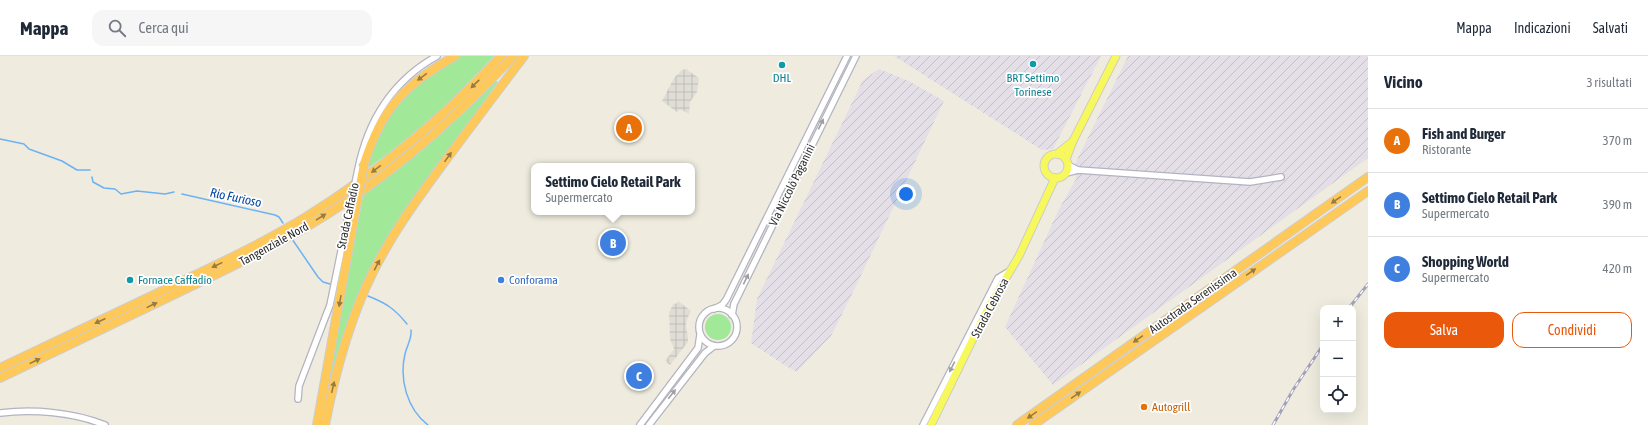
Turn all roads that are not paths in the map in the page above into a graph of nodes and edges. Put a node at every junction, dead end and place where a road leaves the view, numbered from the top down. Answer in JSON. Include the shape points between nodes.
{"nodes":[{"id":1,"x":437,"y":56,"type":"edge"},
{"id":2,"x":455,"y":56,"type":"edge"},
{"id":3,"x":502,"y":56,"type":"edge"},
{"id":4,"x":513,"y":56,"type":"edge"},
{"id":5,"x":524,"y":56,"type":"edge"},
{"id":6,"x":847,"y":56,"type":"edge"},
{"id":7,"x":856,"y":56,"type":"edge"},
{"id":8,"x":1116,"y":56,"type":"edge"},
{"id":9,"x":1073,"y":141,"type":"junction"},
{"id":10,"x":1057,"y":154,"type":"junction"},
{"id":11,"x":1067,"y":162,"type":"junction"},
{"id":12,"x":361,"y":167,"type":"junction"},
{"id":13,"x":1078,"y":170,"type":"junction"},
{"id":14,"x":1066,"y":173,"type":"junction"},
{"id":15,"x":1051,"y":177,"type":"junction"},
{"id":16,"x":1281,"y":177,"type":"dead end"},
{"id":17,"x":1368,"y":178,"type":"edge"},
{"id":18,"x":1368,"y":191,"type":"edge"},
{"id":19,"x":1008,"y":272,"type":"junction"},
{"id":20,"x":714,"y":309,"type":"junction"},
{"id":21,"x":732,"y":315,"type":"junction"},
{"id":22,"x":970,"y":333,"type":"junction"},
{"id":23,"x":700,"y":334,"type":"junction"},
{"id":24,"x":971,"y":343,"type":"junction"},
{"id":25,"x":714,"y":346,"type":"junction"},
{"id":26,"x":0,"y":368,"type":"edge"},
{"id":27,"x":0,"y":378,"type":"edge"},
{"id":28,"x":298,"y":399,"type":"dead end"},
{"id":29,"x":0,"y":413,"type":"edge"},
{"id":30,"x":104,"y":425,"type":"edge"},
{"id":31,"x":316,"y":425,"type":"edge"},
{"id":32,"x":325,"y":425,"type":"edge"},
{"id":33,"x":640,"y":425,"type":"edge"},
{"id":34,"x":649,"y":425,"type":"edge"},
{"id":35,"x":923,"y":425,"type":"edge"},
{"id":36,"x":931,"y":425,"type":"edge"},
{"id":37,"x":1017,"y":425,"type":"edge"},
{"id":38,"x":1033,"y":425,"type":"edge"}],
"edges":[{"from":1,"to":12,"type":"street","name":"Strada Caffadio","via":[[410,74],[377,114],[368,133]]},
{"from":2,"to":12,"type":"highway","one_way":true,"via":[[419,78],[394,103],[375,134]]},
{"from":3,"to":26,"type":"highway","name":"Tangenziale Nord","one_way":true,"via":[[426,129],[373,172],[306,217],[238,255]]},
{"from":27,"to":4,"type":"highway","name":"Tangenziale Nord","one_way":true,"via":[[245,261],[304,228],[368,186],[423,143],[480,91]]},
{"from":32,"to":5,"type":"highway","one_way":true,"via":[[338,366],[356,310],[372,273],[408,212]]},
{"from":6,"to":20,"type":"street","name":"Via Niccolò Paganini","via":[[726,300]]},
{"from":21,"to":7,"type":"street","name":"Via Niccolò Paganini","one_way":true,"via":[[734,304]]},
{"from":8,"to":9,"type":"main road"},
{"from":9,"to":10,"type":"main road"},
{"from":9,"to":11,"type":"main road"},
{"from":10,"to":11,"type":"main road"},
{"from":10,"to":15,"type":"main road","via":[[1050,155],[1044,161],[1044,168]]},
{"from":11,"to":13,"type":"street"},
{"from":11,"to":14,"type":"main road"},
{"from":12,"to":28,"type":"street","name":"Strada Caffadio","bridge":true,"via":[[330,305],[299,386]]},
{"from":12,"to":31,"type":"highway","one_way":true,"bridge":true},
{"from":13,"to":14,"type":"street"},
{"from":13,"to":16,"type":"street","via":[[1250,182]]},
{"from":14,"to":15,"type":"main road","via":[[1060,178]]},
{"from":15,"to":19,"type":"main road","name":"Strada Cebrosa","via":[[1048,191],[1029,234]]},
{"from":17,"to":37,"type":"highway","name":"Autostrada Serenissima","one_way":true},
{"from":38,"to":18,"type":"highway","name":"Autostrada Serenissima","one_way":true},
{"from":19,"to":22,"type":"street","via":[[998,278]]},
{"from":19,"to":24,"type":"main road","name":"Strada Cebrosa"},
{"from":20,"to":21,"type":"street","via":[[721,309]]},
{"from":20,"to":23,"type":"street","via":[[702,316]]},
{"from":21,"to":25,"type":"street","via":[[736,327],[734,337],[725,344]]},
{"from":22,"to":24,"type":"street"},
{"from":22,"to":35,"type":"street","one_way":true},
{"from":23,"to":25,"type":"street","via":[[708,344]]},
{"from":23,"to":33,"type":"street","via":[[698,348]]},
{"from":24,"to":36,"type":"main road","name":"Strada Cebrosa"},
{"from":34,"to":25,"type":"street","one_way":true,"via":[[705,353]]},
{"from":29,"to":30,"type":"street","via":[[40,412],[82,418]]}]}
